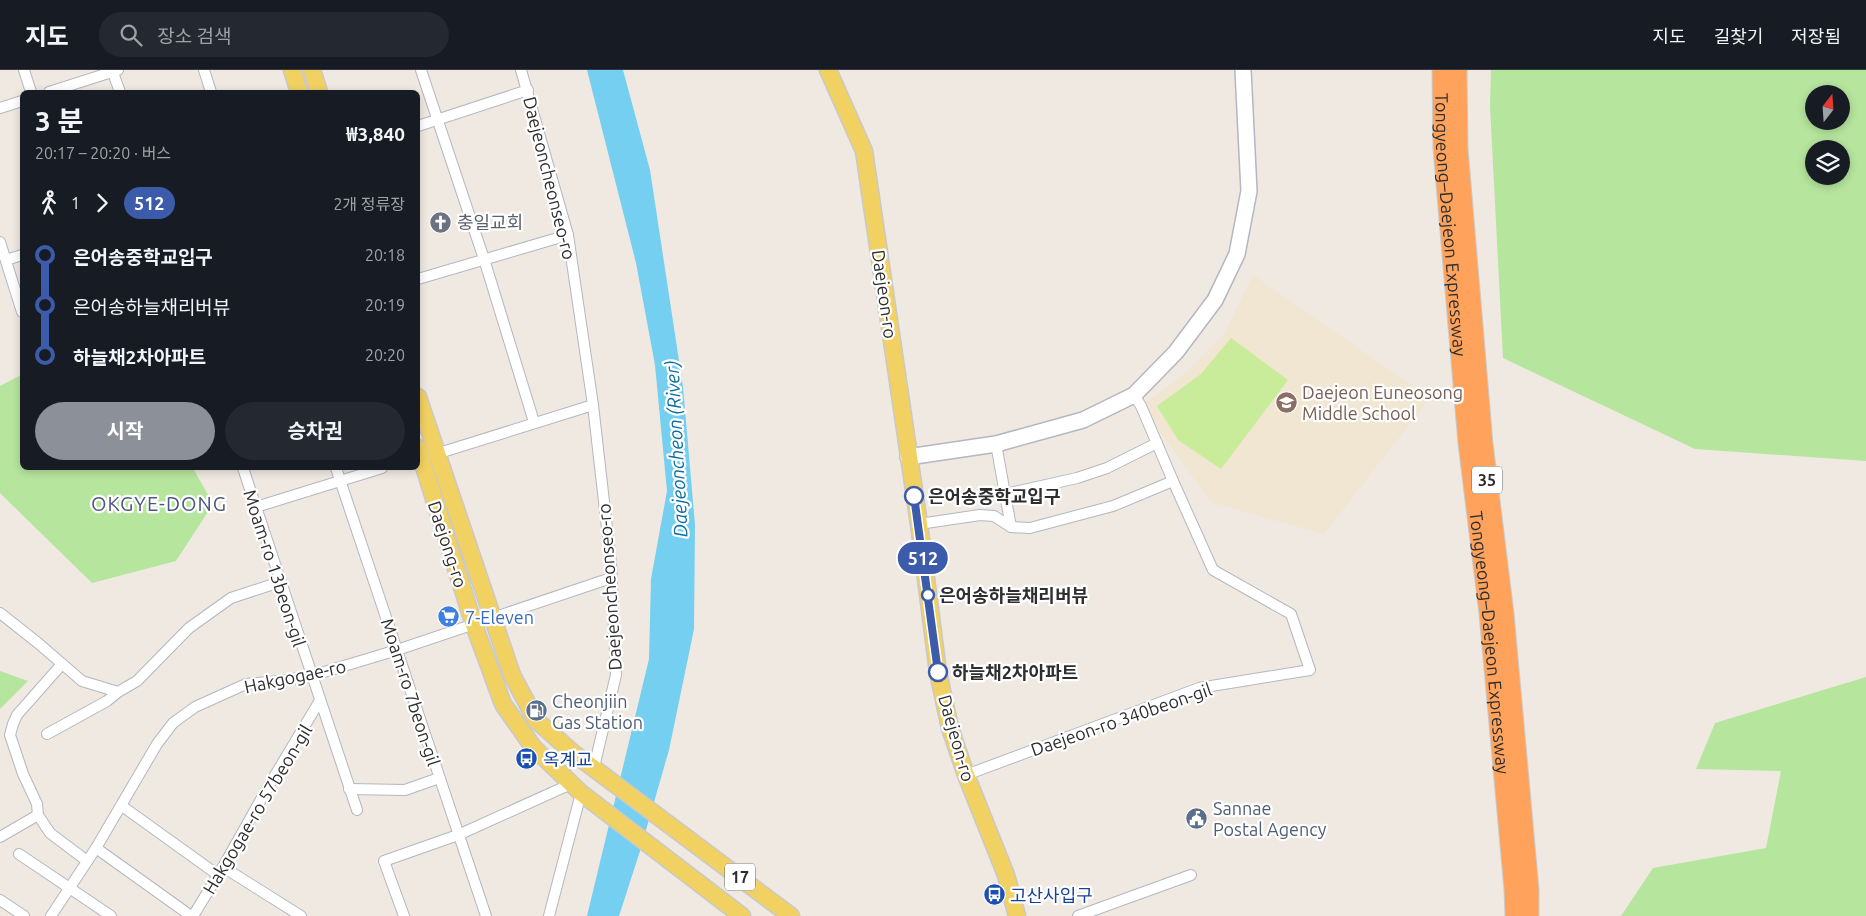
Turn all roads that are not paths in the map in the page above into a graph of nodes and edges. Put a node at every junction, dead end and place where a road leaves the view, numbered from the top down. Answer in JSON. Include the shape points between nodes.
{"nodes":[{"id":1,"x":24,"y":70,"type":"edge"},
{"id":2,"x":204,"y":70,"type":"edge"},
{"id":3,"x":292,"y":70,"type":"edge"},
{"id":4,"x":312,"y":70,"type":"edge"},
{"id":5,"x":421,"y":70,"type":"edge"},
{"id":6,"x":521,"y":70,"type":"edge"},
{"id":7,"x":828,"y":70,"type":"edge"},
{"id":8,"x":1243,"y":70,"type":"edge"},
{"id":9,"x":1442,"y":70,"type":"edge"},
{"id":10,"x":1457,"y":70,"type":"edge"},
{"id":11,"x":115,"y":71,"type":"edge"},
{"id":12,"x":30,"y":90,"type":"edge"},
{"id":13,"x":55,"y":90,"type":"edge"},
{"id":14,"x":120,"y":90,"type":"edge"},
{"id":15,"x":210,"y":90,"type":"edge"},
{"id":16,"x":298,"y":90,"type":"edge"},
{"id":17,"x":318,"y":90,"type":"edge"},
{"id":18,"x":528,"y":90,"type":"junction"},
{"id":19,"x":20,"y":102,"type":"edge"},
{"id":20,"x":0,"y":108,"type":"edge"},
{"id":21,"x":437,"y":120,"type":"junction"},
{"id":22,"x":420,"y":125,"type":"edge"},
{"id":23,"x":568,"y":235,"type":"junction"},
{"id":24,"x":0,"y":242,"type":"edge"},
{"id":25,"x":20,"y":256,"type":"edge"},
{"id":26,"x":484,"y":259,"type":"junction"},
{"id":27,"x":6,"y":260,"type":"junction"},
{"id":28,"x":420,"y":278,"type":"edge"},
{"id":29,"x":20,"y":306,"type":"edge"},
{"id":30,"x":1134,"y":395,"type":"junction"},
{"id":31,"x":593,"y":405,"type":"junction"},
{"id":32,"x":420,"y":419,"type":"edge"},
{"id":33,"x":534,"y":422,"type":"junction"},
{"id":34,"x":1157,"y":443,"type":"junction"},
{"id":35,"x":996,"y":444,"type":"junction"},
{"id":36,"x":423,"y":453,"type":"edge"},
{"id":37,"x":908,"y":457,"type":"junction"},
{"id":38,"x":244,"y":470,"type":"edge"},
{"id":39,"x":337,"y":470,"type":"edge"},
{"id":40,"x":376,"y":470,"type":"edge"},
{"id":41,"x":1173,"y":481,"type":"junction"},
{"id":42,"x":341,"y":482,"type":"junction"},
{"id":43,"x":1005,"y":494,"type":"junction"},
{"id":44,"x":256,"y":507,"type":"junction"},
{"id":45,"x":919,"y":524,"type":"junction"},
{"id":46,"x":1011,"y":527,"type":"junction"},
{"id":47,"x":611,"y":578,"type":"junction"},
{"id":48,"x":280,"y":582,"type":"junction"},
{"id":49,"x":0,"y":613,"type":"edge"},
{"id":50,"x":492,"y":618,"type":"junction"},
{"id":51,"x":474,"y":625,"type":"junction"},
{"id":52,"x":397,"y":650,"type":"junction"},
{"id":53,"x":62,"y":664,"type":"junction"},
{"id":54,"x":311,"y":676,"type":"junction"},
{"id":55,"x":118,"y":692,"type":"junction"},
{"id":56,"x":319,"y":702,"type":"junction"},
{"id":57,"x":47,"y":734,"type":"dead end"},
{"id":58,"x":595,"y":768,"type":"junction"},
{"id":59,"x":966,"y":775,"type":"junction"},
{"id":60,"x":439,"y":778,"type":"junction"},
{"id":61,"x":576,"y":788,"type":"junction"},
{"id":62,"x":350,"y":789,"type":"junction"},
{"id":63,"x":122,"y":806,"type":"junction"},
{"id":64,"x":357,"y":810,"type":"dead end"},
{"id":65,"x":38,"y":815,"type":"junction"},
{"id":66,"x":458,"y":835,"type":"junction"},
{"id":67,"x":0,"y":837,"type":"edge"},
{"id":68,"x":96,"y":848,"type":"junction"},
{"id":69,"x":19,"y":854,"type":"dead end"},
{"id":70,"x":87,"y":861,"type":"junction"},
{"id":71,"x":221,"y":871,"type":"junction"},
{"id":72,"x":1191,"y":875,"type":"dead end"},
{"id":73,"x":70,"y":886,"type":"junction"},
{"id":74,"x":1521,"y":890,"type":"junction"},
{"id":75,"x":0,"y":900,"type":"edge"},
{"id":76,"x":24,"y":916,"type":"edge"},
{"id":77,"x":51,"y":916,"type":"edge"},
{"id":78,"x":111,"y":916,"type":"edge"},
{"id":79,"x":192,"y":916,"type":"edge"},
{"id":80,"x":301,"y":916,"type":"edge"},
{"id":81,"x":404,"y":916,"type":"edge"},
{"id":82,"x":486,"y":916,"type":"edge"},
{"id":83,"x":549,"y":916,"type":"edge"},
{"id":84,"x":742,"y":916,"type":"edge"},
{"id":85,"x":791,"y":916,"type":"edge"},
{"id":86,"x":1017,"y":916,"type":"edge"},
{"id":87,"x":1078,"y":916,"type":"edge"},
{"id":88,"x":1515,"y":916,"type":"edge"},
{"id":89,"x":1529,"y":916,"type":"edge"}],
"edges":[{"from":1,"to":12,"type":"street"},
{"from":2,"to":15,"type":"street"},
{"from":3,"to":16,"type":"main road"},
{"from":4,"to":17,"type":"main road"},
{"from":5,"to":21,"type":"street"},
{"from":6,"to":18,"type":"street","name":"Daejeoncheonseo-ro"},
{"from":7,"to":37,"type":"main road","name":"Daejeon-ro","via":[[864,151]]},
{"from":8,"to":30,"type":"main road","via":[[1249,191],[1237,254],[1214,300],[1176,352]]},
{"from":9,"to":74,"type":"highway","name":"Tongyeong–Daejeon Expressway","number":"35","via":[[1443,148],[1466,423]]},
{"from":10,"to":74,"type":"highway","name":"Tongyeong–Daejeon Expressway","number":"35","via":[[1458,148],[1483,444],[1504,614]]},
{"from":11,"to":13,"type":"street"},
{"from":11,"to":14,"type":"street"},
{"from":18,"to":21,"type":"street"},
{"from":18,"to":23,"type":"street","name":"Daejeoncheonseo-ro"},
{"from":19,"to":20,"type":"street"},
{"from":21,"to":22,"type":"street"},
{"from":21,"to":26,"type":"street"},
{"from":23,"to":26,"type":"street"},
{"from":23,"to":31,"type":"street","name":"Daejeoncheonseo-ro"},
{"from":24,"to":27,"type":"street"},
{"from":25,"to":27,"type":"street"},
{"from":26,"to":28,"type":"street"},
{"from":26,"to":33,"type":"street"},
{"from":27,"to":29,"type":"street"},
{"from":30,"to":34,"type":"street"},
{"from":30,"to":35,"type":"main road","via":[[1084,420]]},
{"from":31,"to":33,"type":"street"},
{"from":31,"to":47,"type":"street","name":"Daejeoncheonseo-ro"},
{"from":32,"to":36,"type":"main road","name":"Daejong-ro","number":"17"},
{"from":33,"to":36,"type":"street"},
{"from":34,"to":41,"type":"street"},
{"from":34,"to":43,"type":"street","via":[[1085,476]]},
{"from":35,"to":37,"type":"main road"},
{"from":35,"to":43,"type":"street"},
{"from":36,"to":50,"type":"main road","name":"Daejong-ro","number":"17"},
{"from":36,"to":51,"type":"main road","name":"Daejong-ro","number":"17"},
{"from":37,"to":45,"type":"main road","name":"Daejeon-ro"},
{"from":38,"to":44,"type":"street","name":"Moam-ro 13beon-gil"},
{"from":39,"to":42,"type":"street","name":"Moam-ro 7beon-gil"},
{"from":40,"to":42,"type":"street"},
{"from":41,"to":46,"type":"street","via":[[1113,506],[1030,528]]},
{"from":41,"to":59,"type":"street","name":"Daejeon-ro 340beon-gil","via":[[1213,570],[1291,614],[1310,670],[1199,688]]},
{"from":42,"to":44,"type":"street"},
{"from":42,"to":52,"type":"street","name":"Moam-ro 7beon-gil"},
{"from":43,"to":46,"type":"street"},
{"from":44,"to":48,"type":"street","name":"Moam-ro 13beon-gil"},
{"from":45,"to":46,"type":"street","via":[[980,515],[994,516]]},
{"from":45,"to":59,"type":"main road","name":"Daejeon-ro","via":[[938,672],[950,728]]},
{"from":47,"to":50,"type":"street"},
{"from":47,"to":58,"type":"street","name":"Daejeoncheonseo-ro","via":[[616,675]]},
{"from":48,"to":54,"type":"street","name":"Moam-ro 13beon-gil"},
{"from":48,"to":55,"type":"street","via":[[231,598],[189,628],[137,681]]},
{"from":49,"to":53,"type":"street"},
{"from":50,"to":51,"type":"street","name":"Hakgogae-ro"},
{"from":50,"to":58,"type":"main road","name":"Daejong-ro","number":"17","via":[[512,675],[536,720]]},
{"from":51,"to":52,"type":"street","name":"Hakgogae-ro"},
{"from":51,"to":61,"type":"main road","name":"Daejong-ro","number":"17","via":[[503,704],[533,748]]},
{"from":52,"to":54,"type":"street","name":"Hakgogae-ro"},
{"from":52,"to":60,"type":"street","name":"Moam-ro 7beon-gil"},
{"from":53,"to":55,"type":"street","via":[[82,681]]},
{"from":53,"to":65,"type":"street","via":[[17,714],[10,735],[37,804]]},
{"from":54,"to":56,"type":"street","name":"Moam-ro 13beon-gil"},
{"from":54,"to":63,"type":"street","name":"Hakgogae-ro","via":[[246,684],[195,707],[173,723],[157,744]]},
{"from":55,"to":57,"type":"street"},
{"from":56,"to":62,"type":"street","name":"Moam-ro 13beon-gil"},
{"from":56,"to":71,"type":"street","name":"Hakgogae-ro 57beon-gil"},
{"from":58,"to":85,"type":"main road","number":"17"},
{"from":59,"to":86,"type":"main road","name":"Daejeon-ro","via":[[1006,875]]},
{"from":60,"to":62,"type":"street","via":[[405,790]]},
{"from":60,"to":66,"type":"street","name":"Moam-ro 7beon-gil"},
{"from":61,"to":66,"type":"street"},
{"from":61,"to":83,"type":"street"},
{"from":61,"to":84,"type":"main road","number":"17"},
{"from":62,"to":64,"type":"street","name":"Moam-ro 13beon-gil"},
{"from":63,"to":68,"type":"street","name":"Hakgogae-ro"},
{"from":63,"to":71,"type":"street"},
{"from":65,"to":67,"type":"street"},
{"from":65,"to":70,"type":"street","via":[[50,833]]},
{"from":66,"to":81,"type":"street","via":[[384,862]]},
{"from":66,"to":82,"type":"street","name":"Moam-ro 7beon-gil"},
{"from":68,"to":70,"type":"street","name":"Hakgogae-ro"},
{"from":68,"to":79,"type":"street"},
{"from":69,"to":73,"type":"street"},
{"from":70,"to":73,"type":"street","name":"Hakgogae-ro"},
{"from":71,"to":79,"type":"street","name":"Hakgogae-ro 57beon-gil"},
{"from":71,"to":80,"type":"street"},
{"from":72,"to":87,"type":"street"},
{"from":73,"to":77,"type":"street","name":"Hakgogae-ro"},
{"from":73,"to":78,"type":"street"},
{"from":74,"to":88,"type":"highway","name":"Tongyeong–Daejeon Expressway","number":"35"},
{"from":74,"to":89,"type":"highway","name":"Tongyeong–Daejeon Expressway","number":"35"},
{"from":75,"to":76,"type":"street"}]}
